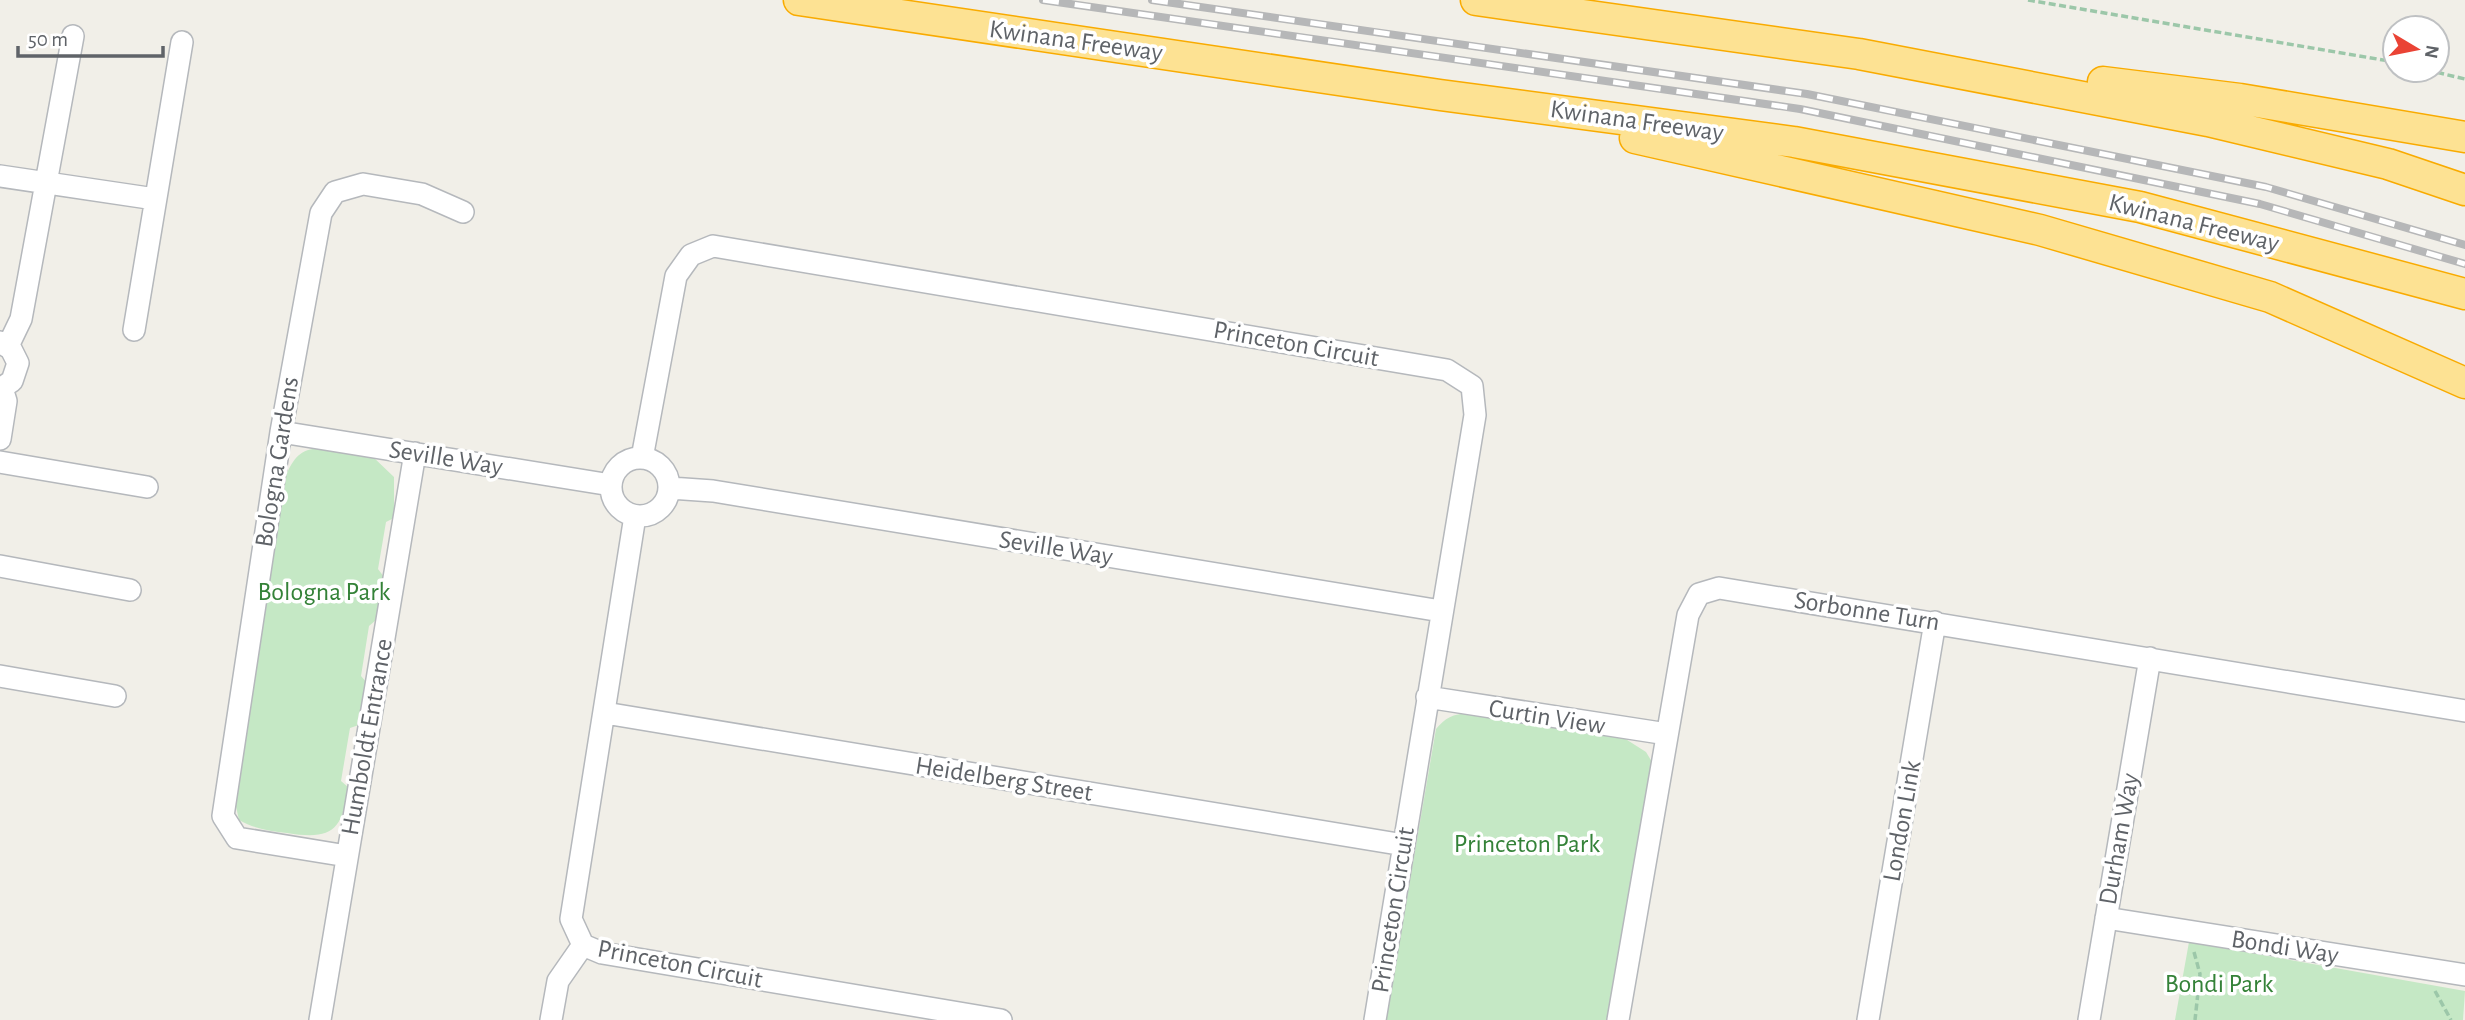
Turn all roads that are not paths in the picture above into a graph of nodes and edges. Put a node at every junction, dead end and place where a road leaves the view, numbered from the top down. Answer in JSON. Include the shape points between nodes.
{"nodes":[{"id":1,"x":799,"y":0,"type":"edge"},
{"id":2,"x":1476,"y":0,"type":"edge"},
{"id":3,"x":73,"y":36,"type":"dead end"},
{"id":4,"x":182,"y":42,"type":"dead end"},
{"id":5,"x":1859,"y":54,"type":"junction"},
{"id":6,"x":1440,"y":95,"type":"junction"},
{"id":7,"x":2465,"y":137,"type":"edge"},
{"id":8,"x":0,"y":176,"type":"edge"},
{"id":9,"x":46,"y":183,"type":"junction"},
{"id":10,"x":2465,"y":190,"type":"edge"},
{"id":11,"x":155,"y":200,"type":"junction"},
{"id":12,"x":463,"y":212,"type":"dead end"},
{"id":13,"x":2465,"y":294,"type":"edge"},
{"id":14,"x":134,"y":330,"type":"dead end"},
{"id":15,"x":4,"y":344,"type":"edge"},
{"id":16,"x":2465,"y":383,"type":"edge"},
{"id":17,"x":1,"y":388,"type":"edge"},
{"id":18,"x":281,"y":432,"type":"junction"},
{"id":19,"x":0,"y":439,"type":"edge"},
{"id":20,"x":415,"y":453,"type":"junction"},
{"id":21,"x":642,"y":458,"type":"junction"},
{"id":22,"x":0,"y":462,"type":"edge"},
{"id":23,"x":611,"y":485,"type":"junction"},
{"id":24,"x":147,"y":487,"type":"dead end"},
{"id":25,"x":670,"y":488,"type":"junction"},
{"id":26,"x":635,"y":516,"type":"junction"},
{"id":27,"x":0,"y":566,"type":"edge"},
{"id":28,"x":130,"y":590,"type":"dead end"},
{"id":29,"x":1441,"y":611,"type":"junction"},
{"id":30,"x":1935,"y":622,"type":"junction"},
{"id":31,"x":2150,"y":657,"type":"junction"},
{"id":32,"x":0,"y":676,"type":"edge"},
{"id":33,"x":115,"y":696,"type":"dead end"},
{"id":34,"x":1427,"y":697,"type":"junction"},
{"id":35,"x":2465,"y":711,"type":"edge"},
{"id":36,"x":605,"y":713,"type":"junction"},
{"id":37,"x":1667,"y":734,"type":"junction"},
{"id":38,"x":1404,"y":845,"type":"junction"},
{"id":39,"x":347,"y":856,"type":"junction"},
{"id":40,"x":2106,"y":918,"type":"junction"},
{"id":41,"x":583,"y":945,"type":"junction"},
{"id":42,"x":2465,"y":975,"type":"edge"},
{"id":43,"x":320,"y":1020,"type":"edge"},
{"id":44,"x":551,"y":1020,"type":"edge"},
{"id":45,"x":1001,"y":1020,"type":"edge"},
{"id":46,"x":1374,"y":1020,"type":"edge"},
{"id":47,"x":1618,"y":1020,"type":"edge"},
{"id":48,"x":1868,"y":1020,"type":"edge"},
{"id":49,"x":2089,"y":1020,"type":"edge"}],
"edges":[{"from":1,"to":6,"type":"highway","name":"Kwinana Freeway"},
{"from":2,"to":5,"type":"highway"},
{"from":3,"to":9,"type":"street"},
{"from":4,"to":11,"type":"street"},
{"from":5,"to":7,"type":"highway","via":[[2240,99]]},
{"from":5,"to":10,"type":"highway","via":[[2208,121],[2388,164]]},
{"from":6,"to":13,"type":"highway","name":"Kwinana Freeway","via":[[1794,142],[2140,207]]},
{"from":6,"to":16,"type":"highway","via":[[2040,230],[2270,297]]},
{"from":8,"to":9,"type":"street"},
{"from":9,"to":11,"type":"street"},
{"from":9,"to":15,"type":"street","via":[[20,319]]},
{"from":11,"to":14,"type":"street"},
{"from":12,"to":18,"type":"street","name":"Bologna Gardens","via":[[422,194],[363,184],[335,192],[321,213]]},
{"from":15,"to":17,"type":"street","via":[[15,355],[17,371]]},
{"from":17,"to":19,"type":"street","via":[[6,401]]},
{"from":18,"to":20,"type":"street","name":"Seville Way"},
{"from":18,"to":39,"type":"street","name":"Bologna Gardens","via":[[223,816],[237,838]]},
{"from":20,"to":23,"type":"street","name":"Seville Way"},
{"from":20,"to":39,"type":"street","name":"Humboldt Entrance"},
{"from":21,"to":23,"type":"street","via":[[626,461]]},
{"from":21,"to":25,"type":"street","via":[[667,472]]},
{"from":21,"to":29,"type":"street","name":"Princeton Circuit","via":[[676,276],[691,255],[713,246],[1447,370],[1472,386],[1475,415]]},
{"from":22,"to":24,"type":"street"},
{"from":23,"to":26,"type":"street","via":[[622,510]]},
{"from":25,"to":26,"type":"street","via":[[665,503],[651,514]]},
{"from":25,"to":29,"type":"street","name":"Seville Way","via":[[713,491]]},
{"from":26,"to":36,"type":"street","name":"Princeton Circuit"},
{"from":27,"to":28,"type":"street"},
{"from":29,"to":34,"type":"street","name":"Princeton Circuit"},
{"from":30,"to":31,"type":"street","name":"Sorbonne Turn"},
{"from":30,"to":37,"type":"street","name":"Sorbonne Turn","via":[[1719,588],[1699,594],[1688,615]]},
{"from":30,"to":48,"type":"street","name":"London Link"},
{"from":31,"to":35,"type":"street","name":"Sorbonne Turn"},
{"from":31,"to":40,"type":"street","name":"Durham Way"},
{"from":32,"to":33,"type":"street"},
{"from":34,"to":37,"type":"street","name":"Curtin View"},
{"from":34,"to":38,"type":"street","name":"Princeton Circuit"},
{"from":36,"to":38,"type":"street","name":"Heidelberg Street"},
{"from":36,"to":41,"type":"street","name":"Princeton Circuit","via":[[570,919]]},
{"from":37,"to":47,"type":"street","name":"Sorbonne Turn"},
{"from":38,"to":46,"type":"street","name":"Princeton Circuit"},
{"from":39,"to":43,"type":"street","name":"Humboldt Entrance"},
{"from":40,"to":42,"type":"street","name":"Bondi Way"},
{"from":40,"to":49,"type":"street","name":"Durham Way"},
{"from":41,"to":44,"type":"street","via":[[558,981]]},
{"from":41,"to":45,"type":"street","name":"Princeton Circuit","via":[[602,953]]}]}
